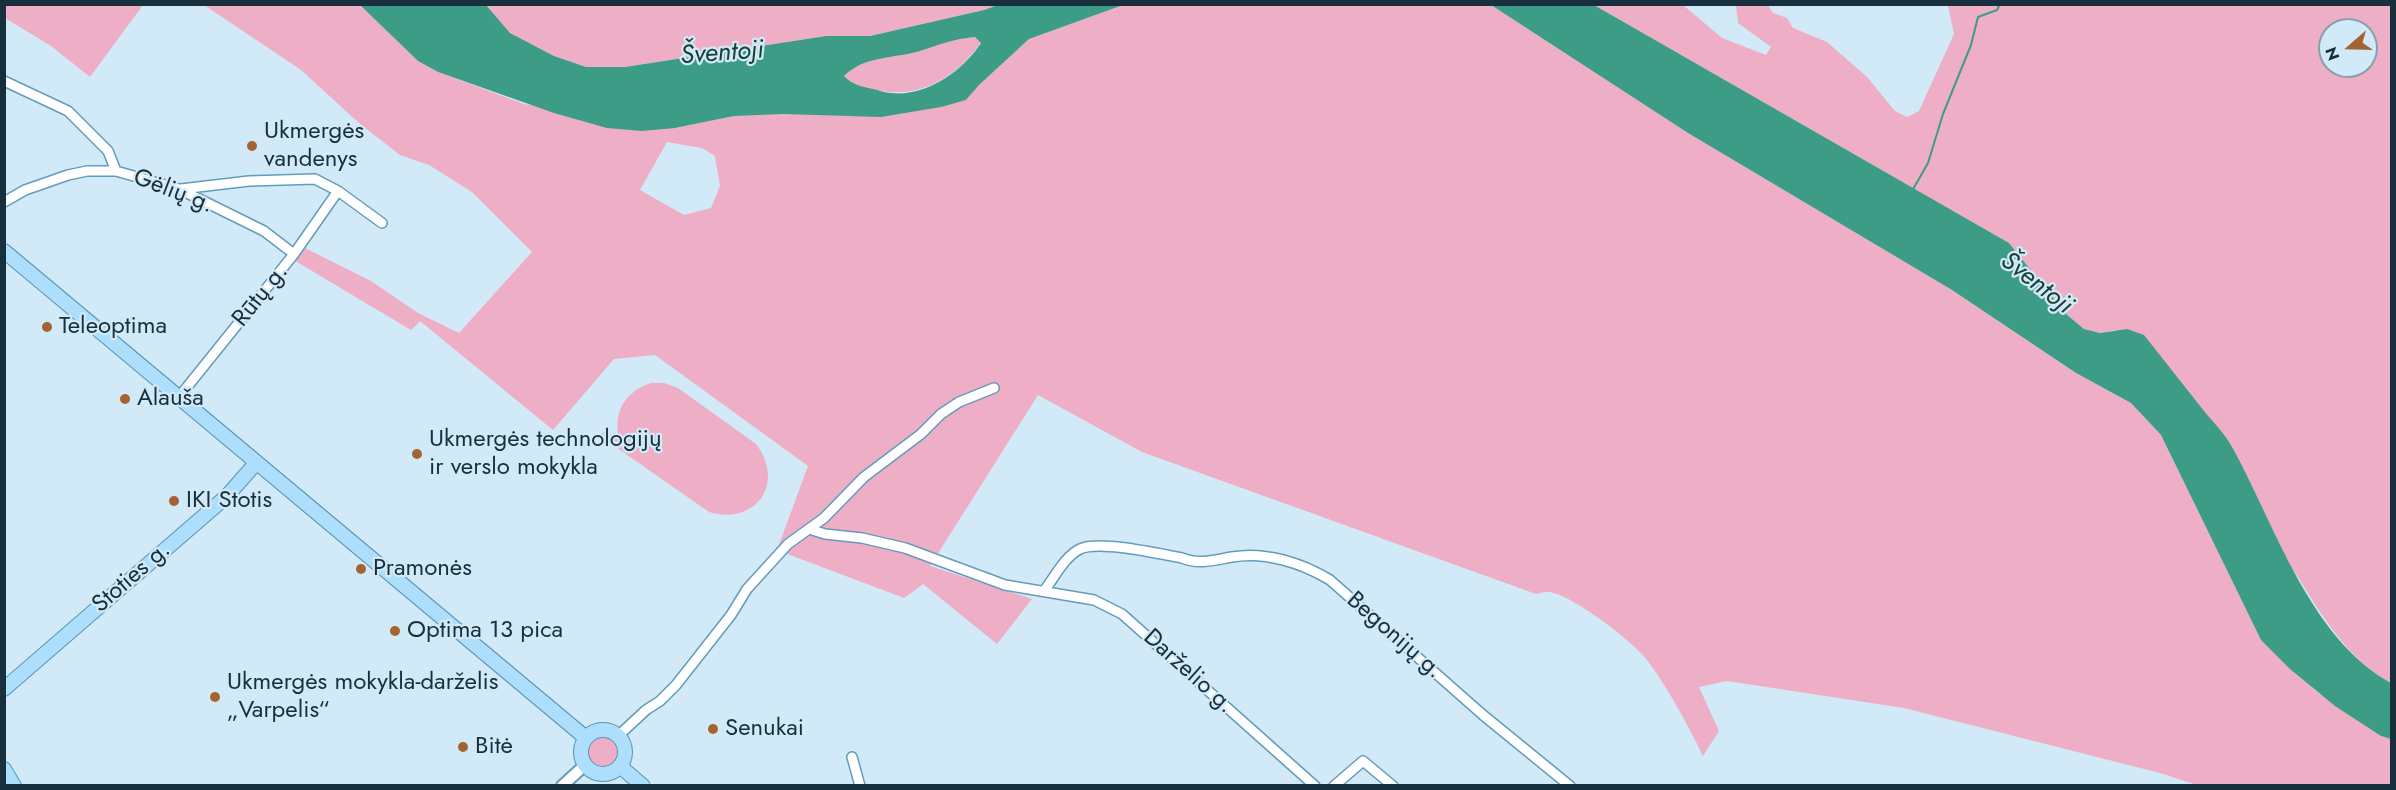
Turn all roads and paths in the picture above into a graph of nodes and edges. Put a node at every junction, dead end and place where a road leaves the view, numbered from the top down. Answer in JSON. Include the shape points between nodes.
{"nodes":[{"id":1,"x":4,"y":81,"type":"edge"},
{"id":2,"x":116,"y":171,"type":"junction"},
{"id":3,"x":179,"y":189,"type":"junction"},
{"id":4,"x":338,"y":190,"type":"junction"},
{"id":5,"x":4,"y":202,"type":"edge"},
{"id":6,"x":382,"y":223,"type":"dead end"},
{"id":7,"x":4,"y":251,"type":"edge"},
{"id":8,"x":294,"y":254,"type":"junction"},
{"id":9,"x":994,"y":388,"type":"dead end"},
{"id":10,"x":179,"y":397,"type":"junction"},
{"id":11,"x":256,"y":463,"type":"junction"},
{"id":12,"x":809,"y":529,"type":"junction"},
{"id":13,"x":1044,"y":591,"type":"junction"},
{"id":14,"x":4,"y":689,"type":"edge"},
{"id":15,"x":618,"y":736,"type":"junction"},
{"id":16,"x":586,"y":738,"type":"junction"},
{"id":17,"x":852,"y":757,"type":"dead end"},
{"id":18,"x":585,"y":765,"type":"junction"},
{"id":19,"x":621,"y":767,"type":"junction"},
{"id":20,"x":4,"y":769,"type":"edge"},
{"id":21,"x":14,"y":786,"type":"edge"},
{"id":22,"x":562,"y":786,"type":"edge"},
{"id":23,"x":643,"y":786,"type":"edge"},
{"id":24,"x":860,"y":786,"type":"edge"},
{"id":25,"x":1315,"y":786,"type":"edge"},
{"id":26,"x":1334,"y":786,"type":"edge"},
{"id":27,"x":1393,"y":786,"type":"edge"},
{"id":28,"x":1570,"y":786,"type":"edge"}],
"edges":[{"from":1,"to":2,"type":"street","name":"Gėlių g.","via":[[68,111],[108,151]]},
{"from":2,"to":3,"type":"street","name":"Gėlių g."},
{"from":2,"to":5,"type":"street","via":[[68,175],[25,189]]},
{"from":3,"to":4,"type":"street","via":[[315,179]]},
{"from":3,"to":8,"type":"street","name":"Gėlių g.","via":[[264,231]]},
{"from":4,"to":6,"type":"street"},
{"from":4,"to":8,"type":"street","name":"Rūtų g."},
{"from":7,"to":10,"type":"main road"},
{"from":8,"to":10,"type":"street","name":"Rūtų g."},
{"from":9,"to":12,"type":"street","via":[[940,414]]},
{"from":10,"to":11,"type":"main road"},
{"from":11,"to":14,"type":"main road","name":"Stoties g.","via":[[227,495]]},
{"from":11,"to":16,"type":"main road"},
{"from":12,"to":13,"type":"street","name":"Darželio g.","via":[[905,548],[1005,585]]},
{"from":12,"to":15,"type":"street","via":[[788,544],[747,589],[676,685]]},
{"from":13,"to":25,"type":"street","name":"Darželio g.","via":[[1094,600],[1122,614]]},
{"from":13,"to":28,"type":"street","name":"Begonijų g.","via":[[1073,553],[1089,546],[1124,548],[1190,561],[1214,562],[1251,555],[1289,561],[1330,580]]},
{"from":15,"to":16,"type":"main road","via":[[599,730]]},
{"from":15,"to":19,"type":"main road","via":[[626,753]]},
{"from":16,"to":18,"type":"main road","via":[[581,752]]},
{"from":17,"to":24,"type":"street"},
{"from":18,"to":19,"type":"main road","via":[[603,775]]},
{"from":18,"to":22,"type":"street"},
{"from":19,"to":23,"type":"main road"},
{"from":20,"to":21,"type":"main road"},
{"from":26,"to":27,"type":"street","via":[[1363,761]]}]}
